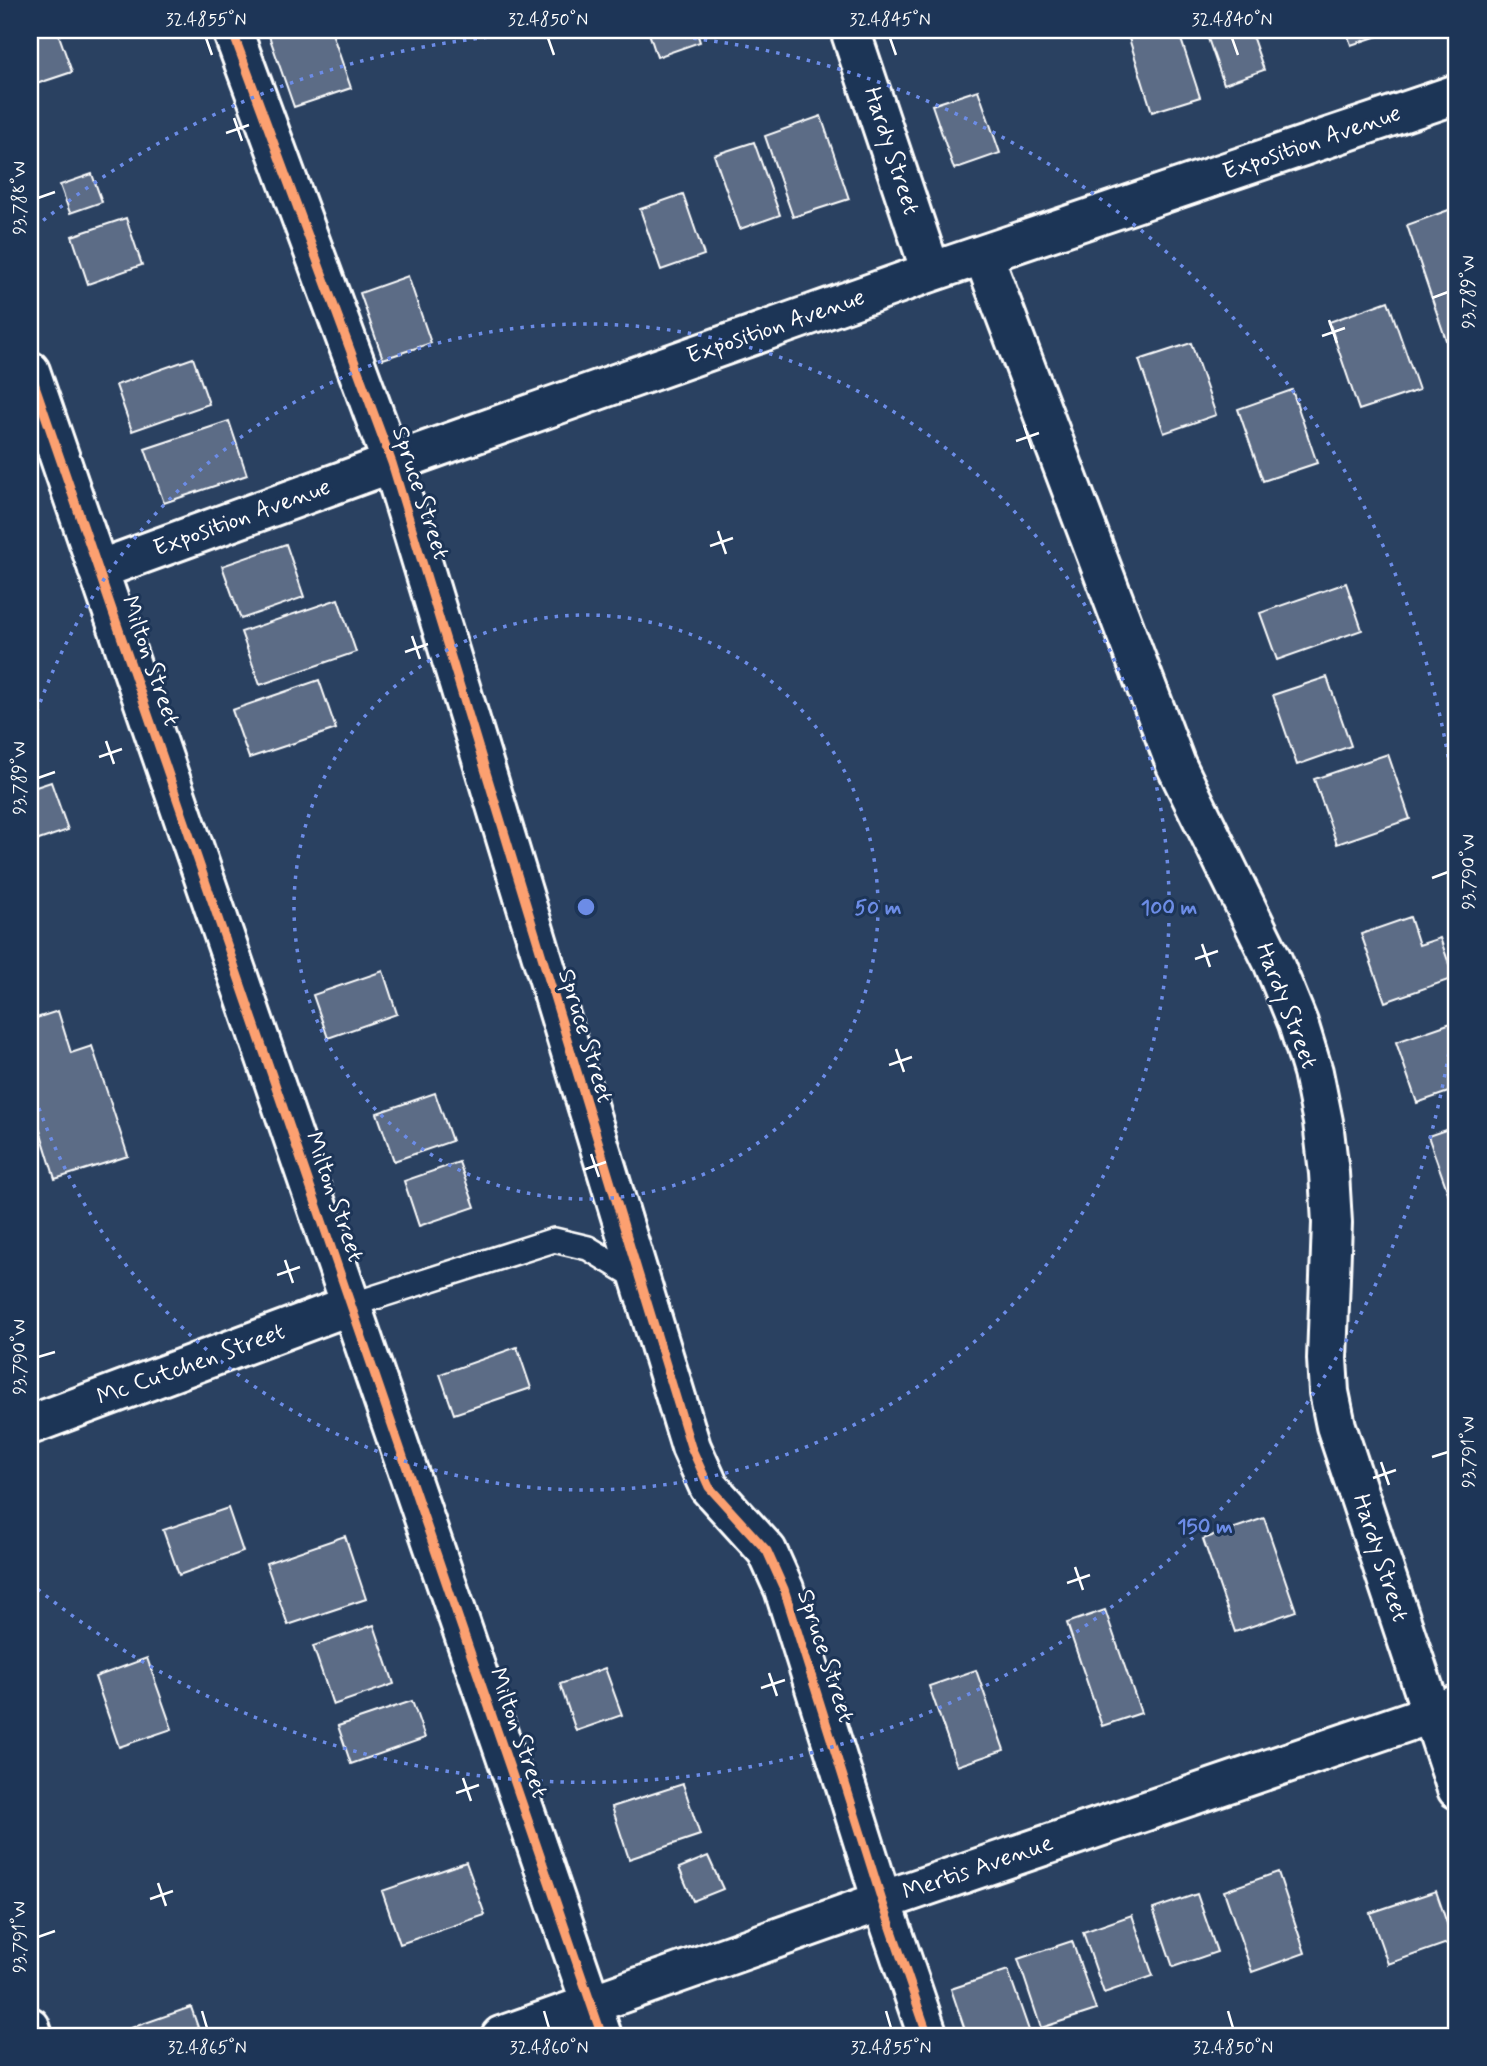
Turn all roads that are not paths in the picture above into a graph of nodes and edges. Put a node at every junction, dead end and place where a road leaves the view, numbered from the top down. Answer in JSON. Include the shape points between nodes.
{"nodes":[{"id":1,"x":232,"y":30,"type":"edge"},
{"id":2,"x":850,"y":30,"type":"edge"},
{"id":3,"x":1457,"y":94,"type":"edge"},
{"id":4,"x":983,"y":255,"type":"junction"},
{"id":5,"x":931,"y":272,"type":"junction"},
{"id":6,"x":30,"y":370,"type":"edge"},
{"id":7,"x":392,"y":463,"type":"junction"},
{"id":8,"x":98,"y":570,"type":"junction"},
{"id":9,"x":639,"y":1279,"type":"junction"},
{"id":10,"x":351,"y":1305,"type":"junction"},
{"id":11,"x":30,"y":1425,"type":"edge"},
{"id":12,"x":1444,"y":1709,"type":"edge"},
{"id":13,"x":1457,"y":1789,"type":"edge"},
{"id":14,"x":882,"y":1901,"type":"junction"},
{"id":15,"x":596,"y":2020,"type":"edge"},
{"id":16,"x":30,"y":2027,"type":"edge"},
{"id":17,"x":33,"y":2036,"type":"edge"},
{"id":18,"x":501,"y":2036,"type":"edge"},
{"id":19,"x":928,"y":2036,"type":"edge"}],
"edges":[{"from":1,"to":7,"type":"street","name":"Spruce Street"},
{"from":2,"to":5,"type":"street","name":"Hardy Street"},
{"from":3,"to":4,"type":"street","name":"Exposition Avenue"},
{"from":4,"to":5,"type":"street","name":"Exposition Avenue"},
{"from":4,"to":12,"type":"street","name":"Hardy Street","via":[[1176,765],[1298,1023],[1315,1085],[1329,1172],[1332,1223],[1327,1359],[1336,1426]]},
{"from":5,"to":7,"type":"street","name":"Exposition Avenue"},
{"from":6,"to":8,"type":"street","name":"Milton Street"},
{"from":7,"to":8,"type":"street","name":"Exposition Avenue"},
{"from":7,"to":9,"type":"street","name":"Spruce Street"},
{"from":8,"to":10,"type":"street","name":"Milton Street"},
{"from":9,"to":10,"type":"lane","via":[[588,1248],[554,1240]]},
{"from":9,"to":14,"type":"street","name":"Spruce Street","via":[[691,1447],[709,1487],[767,1551],[784,1589]]},
{"from":10,"to":11,"type":"street","name":"Mc Cutchen Street"},
{"from":10,"to":15,"type":"street","name":"Milton Street"},
{"from":12,"to":13,"type":"street","name":"Hardy Street"},
{"from":12,"to":14,"type":"street","name":"Mertis Avenue"},
{"from":14,"to":15,"type":"street","name":"Mertis Avenue"},
{"from":14,"to":19,"type":"street","name":"Spruce Street"},
{"from":15,"to":18,"type":"street","name":"Mertis Avenue"},
{"from":16,"to":17,"type":"street"}]}
